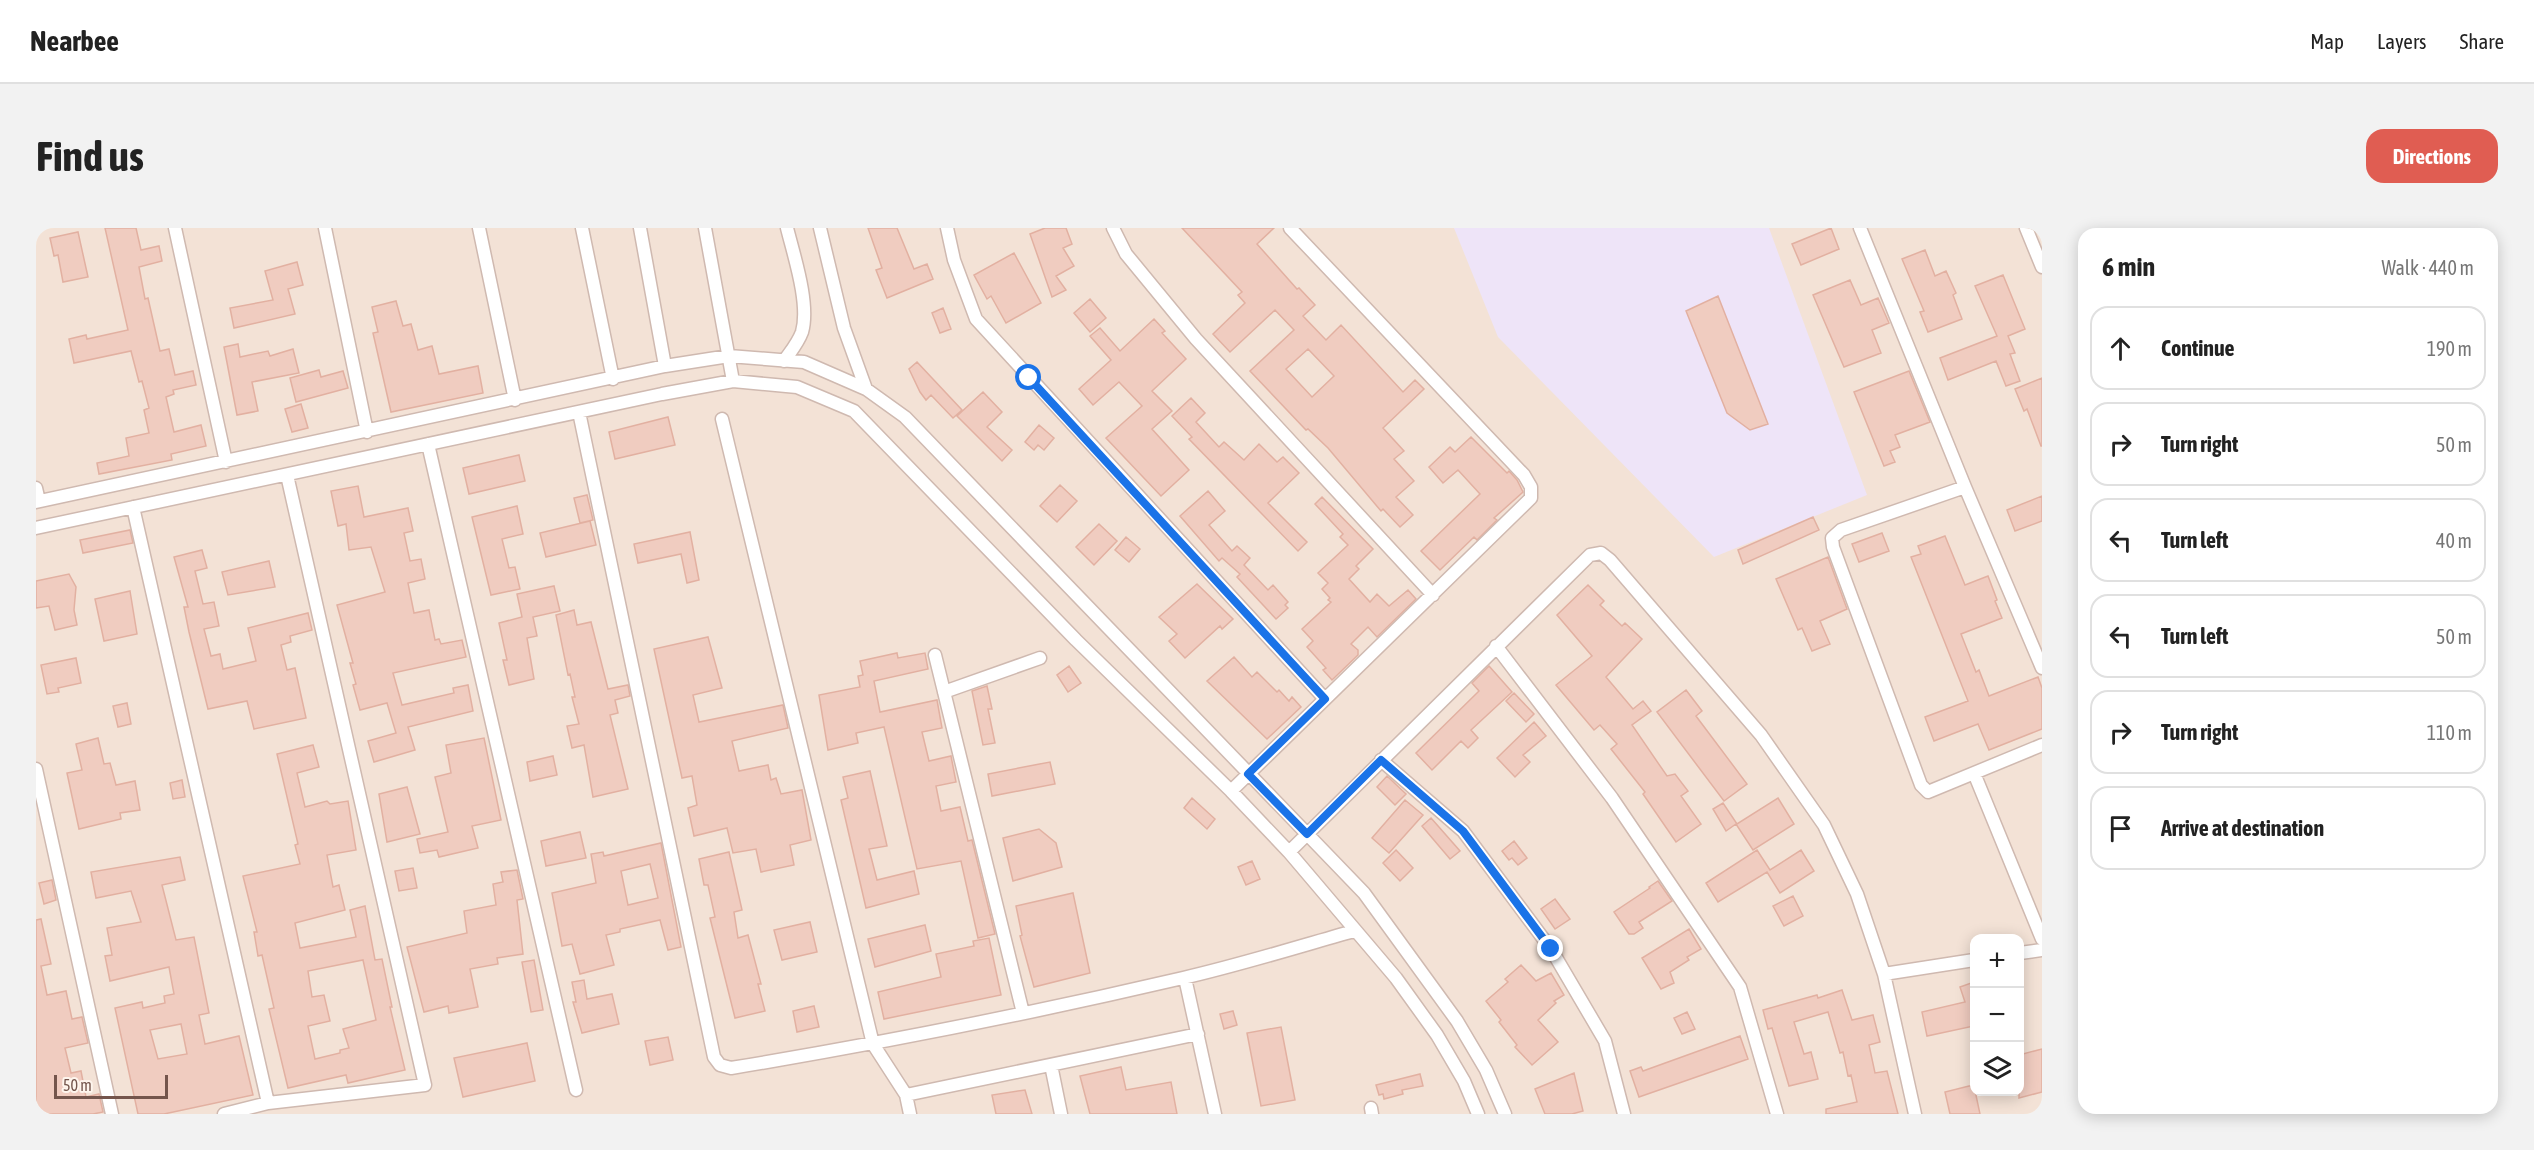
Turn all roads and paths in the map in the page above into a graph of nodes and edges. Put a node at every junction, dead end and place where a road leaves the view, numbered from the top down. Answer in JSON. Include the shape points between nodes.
{"nodes":[{"id":1,"x":175,"y":228,"type":"edge"},
{"id":2,"x":325,"y":228,"type":"edge"},
{"id":3,"x":479,"y":228,"type":"edge"},
{"id":4,"x":582,"y":228,"type":"edge"},
{"id":5,"x":640,"y":228,"type":"edge"},
{"id":6,"x":705,"y":228,"type":"edge"},
{"id":7,"x":788,"y":228,"type":"edge"},
{"id":8,"x":820,"y":228,"type":"edge"},
{"id":9,"x":946,"y":228,"type":"edge"},
{"id":10,"x":1113,"y":228,"type":"edge"},
{"id":11,"x":1290,"y":228,"type":"edge"},
{"id":12,"x":1860,"y":228,"type":"edge"},
{"id":13,"x":2026,"y":228,"type":"edge"},
{"id":14,"x":2042,"y":267,"type":"edge"},
{"id":15,"x":729,"y":356,"type":"junction"},
{"id":16,"x":784,"y":361,"type":"junction"},
{"id":17,"x":665,"y":366,"type":"junction"},
{"id":18,"x":613,"y":379,"type":"junction"},
{"id":19,"x":733,"y":381,"type":"junction"},
{"id":20,"x":866,"y":389,"type":"junction"},
{"id":21,"x":515,"y":400,"type":"junction"},
{"id":22,"x":579,"y":412,"type":"junction"},
{"id":23,"x":722,"y":419,"type":"dead end"},
{"id":24,"x":367,"y":432,"type":"junction"},
{"id":25,"x":428,"y":444,"type":"junction"},
{"id":26,"x":226,"y":462,"type":"junction"},
{"id":27,"x":287,"y":475,"type":"junction"},
{"id":28,"x":1965,"y":487,"type":"junction"},
{"id":29,"x":36,"y":488,"type":"edge"},
{"id":30,"x":37,"y":502,"type":"edge"},
{"id":31,"x":133,"y":507,"type":"junction"},
{"id":32,"x":36,"y":528,"type":"edge"},
{"id":33,"x":1433,"y":595,"type":"junction"},
{"id":34,"x":1496,"y":646,"type":"junction"},
{"id":35,"x":935,"y":655,"type":"dead end"},
{"id":36,"x":1040,"y":658,"type":"dead end"},
{"id":37,"x":2042,"y":668,"type":"edge"},
{"id":38,"x":944,"y":692,"type":"junction"},
{"id":39,"x":1325,"y":699,"type":"junction"},
{"id":40,"x":2042,"y":746,"type":"edge"},
{"id":41,"x":1381,"y":760,"type":"junction"},
{"id":42,"x":36,"y":769,"type":"edge"},
{"id":43,"x":1974,"y":773,"type":"junction"},
{"id":44,"x":1248,"y":774,"type":"junction"},
{"id":45,"x":1231,"y":791,"type":"junction"},
{"id":46,"x":1307,"y":834,"type":"junction"},
{"id":47,"x":1289,"y":852,"type":"junction"},
{"id":48,"x":1354,"y":931,"type":"junction"},
{"id":49,"x":2042,"y":939,"type":"edge"},
{"id":50,"x":2042,"y":951,"type":"edge"},
{"id":51,"x":2024,"y":953,"type":"edge"},
{"id":52,"x":1970,"y":961,"type":"edge"},
{"id":53,"x":1884,"y":974,"type":"junction"},
{"id":54,"x":1185,"y":978,"type":"junction"},
{"id":55,"x":1023,"y":1013,"type":"junction"},
{"id":56,"x":1198,"y":1034,"type":"junction"},
{"id":57,"x":873,"y":1044,"type":"junction"},
{"id":58,"x":1051,"y":1065,"type":"junction"},
{"id":59,"x":576,"y":1090,"type":"dead end"},
{"id":60,"x":906,"y":1095,"type":"junction"},
{"id":61,"x":268,"y":1103,"type":"junction"},
{"id":62,"x":112,"y":1114,"type":"edge"},
{"id":63,"x":225,"y":1114,"type":"edge"},
{"id":64,"x":910,"y":1114,"type":"edge"},
{"id":65,"x":1061,"y":1114,"type":"edge"},
{"id":66,"x":1215,"y":1114,"type":"edge"},
{"id":67,"x":1478,"y":1114,"type":"edge"},
{"id":68,"x":1505,"y":1114,"type":"edge"},
{"id":69,"x":1624,"y":1114,"type":"edge"},
{"id":70,"x":1777,"y":1114,"type":"edge"},
{"id":71,"x":1915,"y":1114,"type":"edge"}],
"edges":[{"from":1,"to":26,"type":"street"},
{"from":2,"to":24,"type":"street"},
{"from":3,"to":21,"type":"street"},
{"from":4,"to":18,"type":"street"},
{"from":5,"to":17,"type":"street"},
{"from":6,"to":15,"type":"street"},
{"from":7,"to":16,"type":"street","via":[[804,320],[798,342]]},
{"from":8,"to":20,"type":"street","via":[[844,328]]},
{"from":9,"to":39,"type":"street","via":[[976,319]]},
{"from":10,"to":33,"type":"street","via":[[1126,254],[1196,339]]},
{"from":11,"to":33,"type":"street","via":[[1531,487],[1531,498]]},
{"from":12,"to":28,"type":"street"},
{"from":13,"to":14,"type":"street"},
{"from":15,"to":16,"type":"street"},
{"from":15,"to":17,"type":"street"},
{"from":15,"to":19,"type":"street"},
{"from":16,"to":20,"type":"street","via":[[804,362]]},
{"from":17,"to":18,"type":"street"},
{"from":18,"to":21,"type":"street"},
{"from":19,"to":22,"type":"street"},
{"from":19,"to":45,"type":"street","via":[[797,387],[854,411],[1076,640]]},
{"from":20,"to":44,"type":"street","via":[[904,417]]},
{"from":21,"to":24,"type":"street"},
{"from":22,"to":25,"type":"street"},
{"from":22,"to":57,"type":"street","via":[[714,1057],[720,1065],[731,1068]]},
{"from":23,"to":57,"type":"street"},
{"from":24,"to":26,"type":"street"},
{"from":25,"to":27,"type":"street"},
{"from":25,"to":59,"type":"street"},
{"from":26,"to":30,"type":"street"},
{"from":27,"to":31,"type":"street"},
{"from":27,"to":61,"type":"street","via":[[424,1085]]},
{"from":28,"to":37,"type":"street"},
{"from":28,"to":43,"type":"street","via":[[1841,530],[1832,538],[1921,785],[1928,792]]},
{"from":29,"to":30,"type":"street"},
{"from":31,"to":32,"type":"street"},
{"from":31,"to":61,"type":"street"},
{"from":33,"to":39,"type":"street"},
{"from":34,"to":41,"type":"street"},
{"from":34,"to":53,"type":"street","via":[[1590,555],[1601,552],[1611,560],[1761,735],[1824,825],[1857,894]]},
{"from":34,"to":70,"type":"street","via":[[1611,798],[1740,987]]},
{"from":35,"to":38,"type":"street"},
{"from":36,"to":38,"type":"street"},
{"from":38,"to":55,"type":"street"},
{"from":39,"to":44,"type":"street"},
{"from":40,"to":43,"type":"street"},
{"from":41,"to":46,"type":"street"},
{"from":41,"to":69,"type":"street","via":[[1463,831],[1551,949],[1605,1041]]},
{"from":42,"to":62,"type":"street"},
{"from":43,"to":49,"type":"street"},
{"from":44,"to":45,"type":"street"},
{"from":44,"to":46,"type":"street"},
{"from":45,"to":47,"type":"street"},
{"from":46,"to":47,"type":"street"},
{"from":46,"to":68,"type":"street","via":[[1364,893],[1458,1021]]},
{"from":47,"to":48,"type":"street"},
{"from":48,"to":54,"type":"street"},
{"from":48,"to":67,"type":"street","via":[[1396,978],[1437,1035]]},
{"from":50,"to":51,"type":"street"},
{"from":52,"to":53,"type":"street"},
{"from":53,"to":71,"type":"street"},
{"from":54,"to":55,"type":"street"},
{"from":54,"to":56,"type":"street"},
{"from":55,"to":57,"type":"street"},
{"from":56,"to":58,"type":"street"},
{"from":56,"to":66,"type":"street"},
{"from":57,"to":60,"type":"street"},
{"from":58,"to":60,"type":"street"},
{"from":58,"to":65,"type":"street"},
{"from":60,"to":64,"type":"street"},
{"from":61,"to":63,"type":"street"}]}
